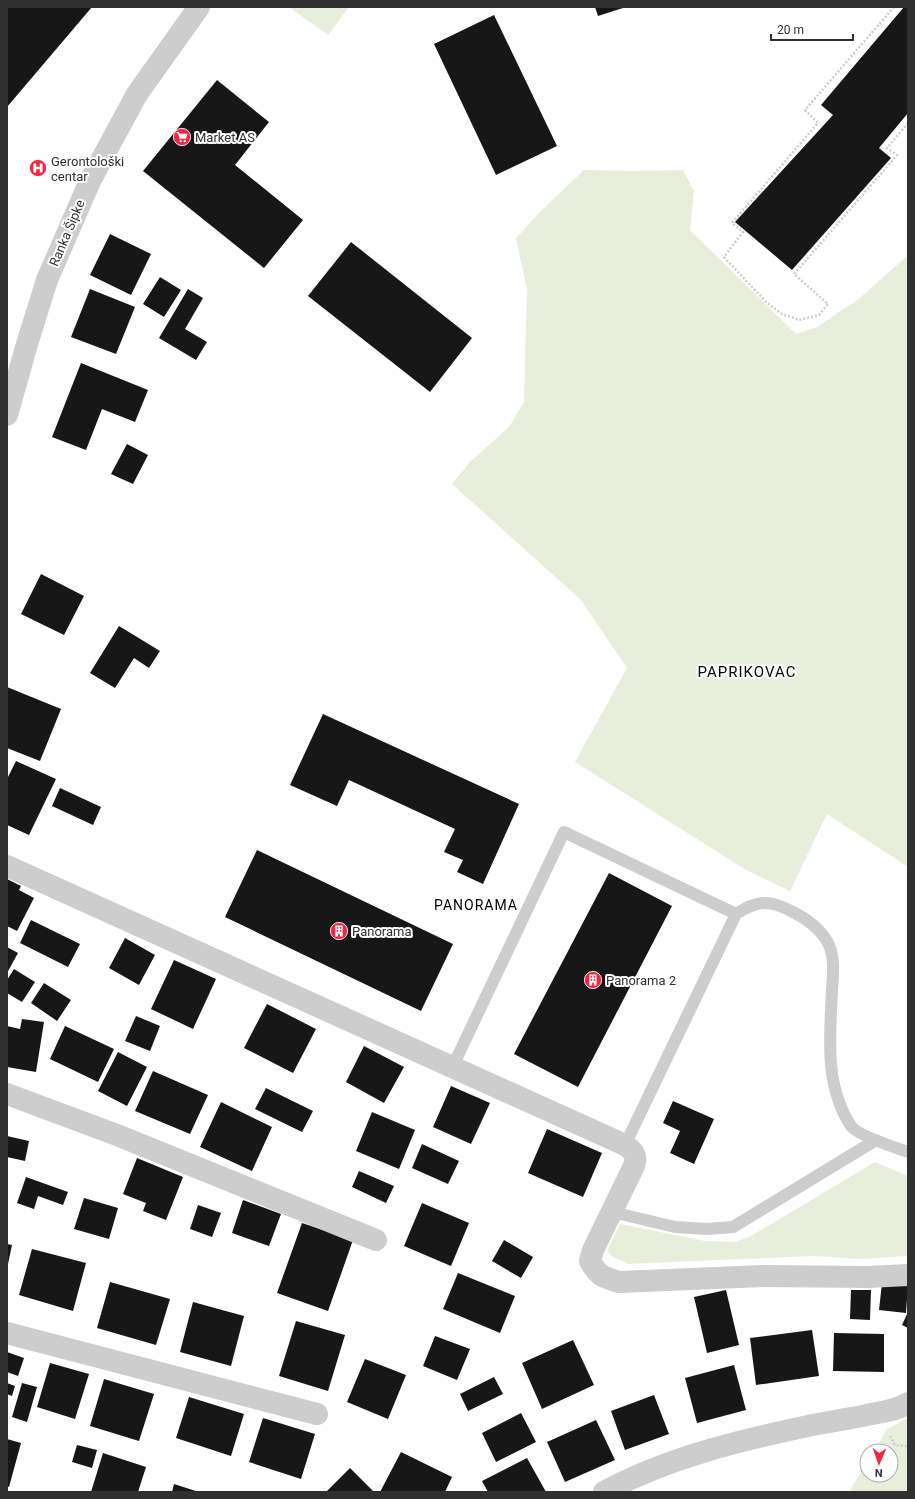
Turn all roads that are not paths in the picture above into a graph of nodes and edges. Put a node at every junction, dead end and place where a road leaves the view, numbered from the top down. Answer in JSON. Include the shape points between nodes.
{"nodes":[{"id":1,"x":199,"y":7,"type":"edge"},
{"id":2,"x":7,"y":415,"type":"edge"},
{"id":3,"x":7,"y":866,"type":"edge"},
{"id":4,"x":736,"y":914,"type":"junction"},
{"id":5,"x":452,"y":1068,"type":"junction"},
{"id":6,"x":7,"y":1094,"type":"edge"},
{"id":7,"x":876,"y":1140,"type":"junction"},
{"id":8,"x":625,"y":1146,"type":"junction"},
{"id":9,"x":908,"y":1152,"type":"edge"},
{"id":10,"x":612,"y":1212,"type":"junction"},
{"id":11,"x":376,"y":1240,"type":"dead end"},
{"id":12,"x":908,"y":1275,"type":"edge"},
{"id":13,"x":7,"y":1333,"type":"edge"},
{"id":14,"x":908,"y":1403,"type":"edge"},
{"id":15,"x":317,"y":1414,"type":"dead end"},
{"id":16,"x":604,"y":1492,"type":"edge"}],
"edges":[{"from":1,"to":2,"type":"street","name":"Ranka Šipke","via":[[137,94],[84,193],[47,280]]},
{"from":3,"to":5,"type":"street"},
{"from":4,"to":5,"type":"lane","via":[[564,832]]},
{"from":4,"to":7,"type":"lane","via":[[751,905],[767,902],[792,911],[820,930],[829,946],[833,963],[829,1047],[833,1085],[852,1127]]},
{"from":4,"to":8,"type":"lane"},
{"from":5,"to":8,"type":"street"},
{"from":6,"to":11,"type":"street","via":[[117,1135]]},
{"from":7,"to":9,"type":"lane"},
{"from":7,"to":10,"type":"lane","via":[[733,1227],[675,1228]]},
{"from":8,"to":10,"type":"street","via":[[632,1150],[636,1160]]},
{"from":10,"to":12,"type":"street","via":[[592,1250],[590,1261],[595,1271],[603,1277],[619,1282],[763,1276]]},
{"from":13,"to":15,"type":"street"},
{"from":14,"to":16,"type":"street","via":[[889,1411],[729,1444],[668,1462]]}]}
